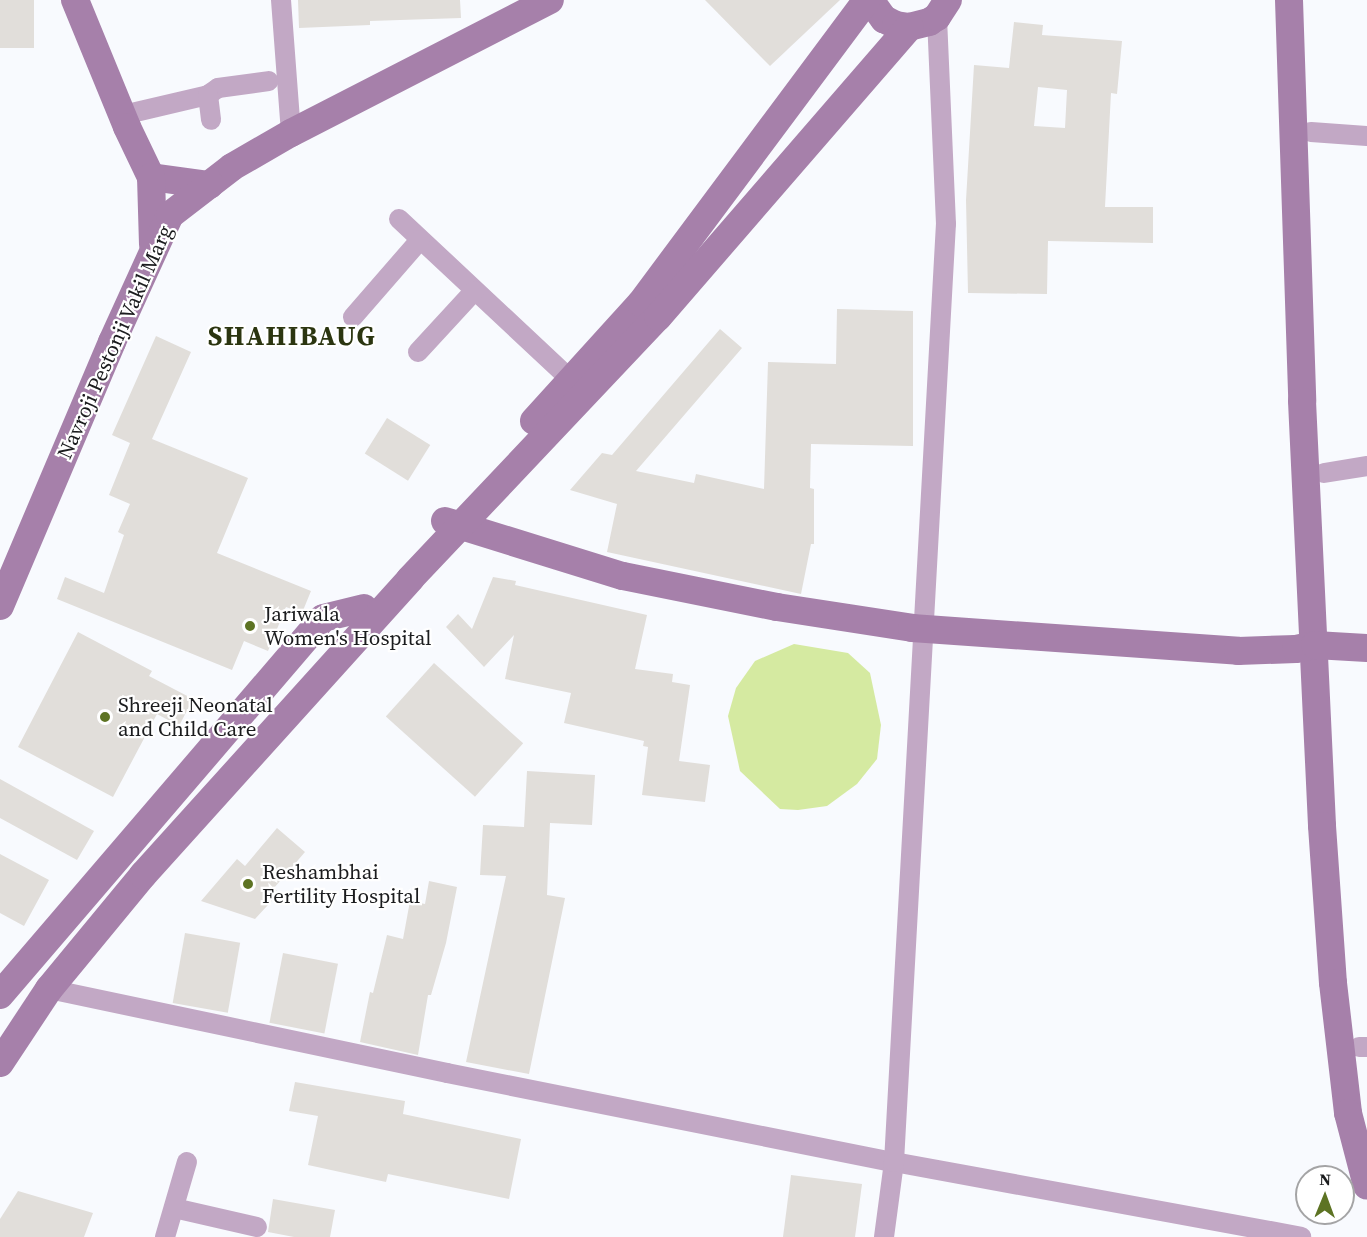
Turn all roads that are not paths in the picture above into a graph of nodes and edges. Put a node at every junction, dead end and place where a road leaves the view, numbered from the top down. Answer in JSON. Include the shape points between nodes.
{"nodes":[{"id":1,"x":75,"y":0,"type":"edge"},
{"id":2,"x":281,"y":0,"type":"edge"},
{"id":3,"x":550,"y":0,"type":"edge"},
{"id":4,"x":868,"y":0,"type":"edge"},
{"id":5,"x":1289,"y":0,"type":"edge"},
{"id":6,"x":1306,"y":0,"type":"edge"},
{"id":7,"x":943,"y":8,"type":"edge"},
{"id":8,"x":909,"y":27,"type":"junction"},
{"id":9,"x":269,"y":81,"type":"dead end"},
{"id":10,"x":208,"y":95,"type":"junction"},
{"id":11,"x":123,"y":115,"type":"junction"},
{"id":12,"x":211,"y":120,"type":"dead end"},
{"id":13,"x":1311,"y":132,"type":"junction"},
{"id":14,"x":291,"y":133,"type":"junction"},
{"id":15,"x":1367,"y":136,"type":"edge"},
{"id":16,"x":151,"y":177,"type":"junction"},
{"id":17,"x":209,"y":185,"type":"junction"},
{"id":18,"x":399,"y":219,"type":"dead end"},
{"id":19,"x":420,"y":240,"type":"junction"},
{"id":20,"x":153,"y":253,"type":"junction"},
{"id":21,"x":474,"y":291,"type":"junction"},
{"id":22,"x":353,"y":317,"type":"dead end"},
{"id":23,"x":418,"y":352,"type":"dead end"},
{"id":24,"x":571,"y":380,"type":"junction"},
{"id":25,"x":1367,"y":466,"type":"edge"},
{"id":26,"x":1324,"y":473,"type":"junction"},
{"id":27,"x":452,"y":523,"type":"junction"},
{"id":28,"x":0,"y":606,"type":"edge"},
{"id":29,"x":364,"y":608,"type":"junction"},
{"id":30,"x":922,"y":629,"type":"junction"},
{"id":31,"x":1367,"y":648,"type":"edge"},
{"id":32,"x":1318,"y":650,"type":"junction"},
{"id":33,"x":1367,"y":660,"type":"edge"},
{"id":34,"x":49,"y":989,"type":"junction"},
{"id":35,"x":0,"y":995,"type":"edge"},
{"id":36,"x":0,"y":1036,"type":"edge"},
{"id":37,"x":1363,"y":1047,"type":"edge"},
{"id":38,"x":0,"y":1063,"type":"edge"},
{"id":39,"x":1367,"y":1108,"type":"edge"},
{"id":40,"x":187,"y":1162,"type":"dead end"},
{"id":41,"x":894,"y":1162,"type":"junction"},
{"id":42,"x":1367,"y":1186,"type":"edge"},
{"id":43,"x":174,"y":1208,"type":"junction"},
{"id":44,"x":257,"y":1227,"type":"dead end"},
{"id":45,"x":235,"y":1230,"type":"edge"},
{"id":46,"x":165,"y":1237,"type":"edge"},
{"id":47,"x":884,"y":1237,"type":"edge"},
{"id":48,"x":1301,"y":1237,"type":"edge"}],
"edges":[{"from":1,"to":11,"type":"main road"},
{"from":2,"to":14,"type":"street"},
{"from":3,"to":14,"type":"main road","name":"Navroji Pestonji Vakil Marg"},
{"from":4,"to":8,"type":"main road","via":[[884,19]]},
{"from":4,"to":24,"type":"main road","via":[[641,303]]},
{"from":5,"to":32,"type":"main road","via":[[1302,401]]},
{"from":6,"to":13,"type":"main road"},
{"from":7,"to":8,"type":"main road","via":[[929,22]]},
{"from":7,"to":30,"type":"street","via":[[946,224]]},
{"from":8,"to":27,"type":"main road","via":[[658,318]]},
{"from":9,"to":10,"type":"street","via":[[218,88]]},
{"from":10,"to":11,"type":"street"},
{"from":10,"to":12,"type":"street"},
{"from":11,"to":16,"type":"main road"},
{"from":13,"to":15,"type":"street"},
{"from":13,"to":26,"type":"main road"},
{"from":14,"to":17,"type":"main road","name":"Navroji Pestonji Vakil Marg"},
{"from":16,"to":17,"type":"main road"},
{"from":16,"to":20,"type":"main road"},
{"from":17,"to":20,"type":"main road","name":"Navroji Pestonji Vakil Marg","via":[[170,215]]},
{"from":18,"to":19,"type":"street"},
{"from":19,"to":21,"type":"street"},
{"from":19,"to":22,"type":"street"},
{"from":20,"to":28,"type":"main road","name":"Navroji Pestonji Vakil Marg"},
{"from":21,"to":23,"type":"street"},
{"from":21,"to":24,"type":"street"},
{"from":24,"to":27,"type":"main road"},
{"from":25,"to":26,"type":"street"},
{"from":26,"to":32,"type":"main road"},
{"from":27,"to":29,"type":"main road"},
{"from":27,"to":30,"type":"main road","via":[[623,576],[777,607]]},
{"from":27,"to":34,"type":"main road","via":[[410,579],[143,875]]},
{"from":29,"to":35,"type":"main road","via":[[323,618]]},
{"from":29,"to":36,"type":"main road","via":[[132,865],[37,980]]},
{"from":30,"to":32,"type":"main road","via":[[1238,651]]},
{"from":30,"to":41,"type":"street"},
{"from":31,"to":32,"type":"main road"},
{"from":32,"to":33,"type":"main road"},
{"from":32,"to":37,"type":"main road"},
{"from":32,"to":42,"type":"main road","via":[[1322,826],[1333,983],[1348,1113]]},
{"from":34,"to":38,"type":"main road"},
{"from":34,"to":41,"type":"street"},
{"from":37,"to":39,"type":"main road"},
{"from":40,"to":43,"type":"street"},
{"from":41,"to":47,"type":"street"},
{"from":41,"to":48,"type":"street"},
{"from":43,"to":45,"type":"street"},
{"from":43,"to":46,"type":"street"},
{"from":44,"to":45,"type":"street"}]}
